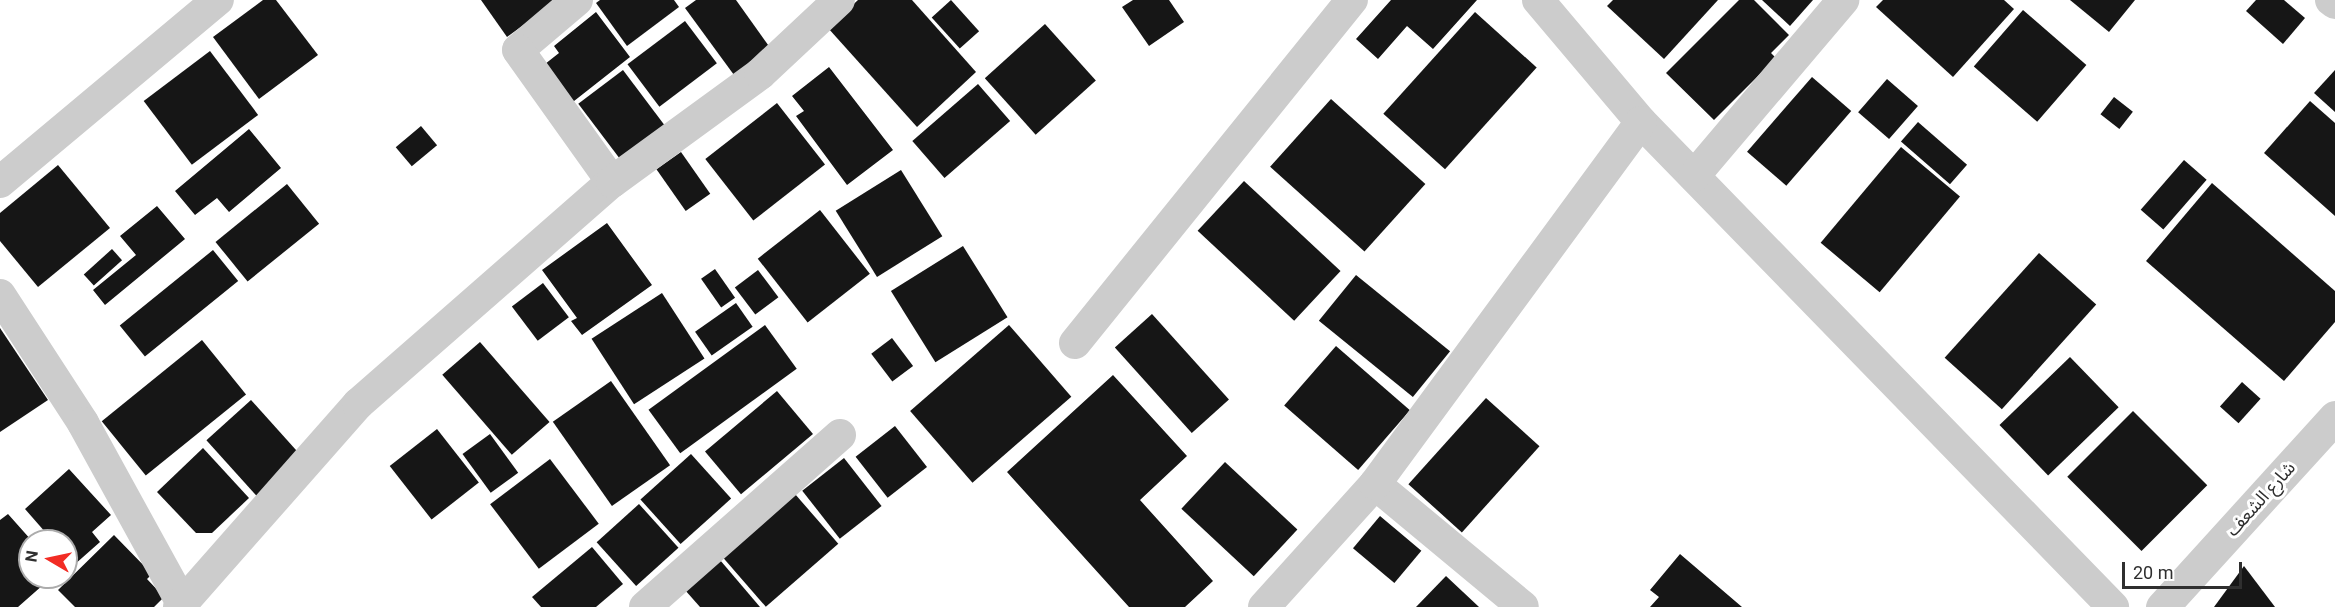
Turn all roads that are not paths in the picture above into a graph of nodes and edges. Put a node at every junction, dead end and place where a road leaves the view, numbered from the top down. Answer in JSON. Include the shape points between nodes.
{"nodes":[{"id":1,"x":218,"y":0,"type":"edge"},
{"id":2,"x":577,"y":0,"type":"edge"},
{"id":3,"x":839,"y":0,"type":"edge"},
{"id":4,"x":1352,"y":0,"type":"edge"},
{"id":5,"x":1538,"y":0,"type":"edge"},
{"id":6,"x":1843,"y":0,"type":"edge"},
{"id":7,"x":2331,"y":0,"type":"edge"},
{"id":8,"x":2335,"y":3,"type":"edge"},
{"id":9,"x":1641,"y":122,"type":"junction"},
{"id":10,"x":1694,"y":176,"type":"junction"},
{"id":11,"x":0,"y":182,"type":"edge"},
{"id":12,"x":612,"y":182,"type":"junction"},
{"id":13,"x":0,"y":295,"type":"edge"},
{"id":14,"x":1075,"y":342,"type":"dead end"},
{"id":15,"x":2335,"y":417,"type":"edge"},
{"id":16,"x":840,"y":435,"type":"dead end"},
{"id":17,"x":1375,"y":484,"type":"junction"},
{"id":18,"x":181,"y":606,"type":"edge"},
{"id":19,"x":645,"y":607,"type":"edge"},
{"id":20,"x":1264,"y":607,"type":"edge"},
{"id":21,"x":1524,"y":607,"type":"edge"},
{"id":22,"x":2113,"y":607,"type":"edge"},
{"id":23,"x":2162,"y":607,"type":"edge"}],
"edges":[{"from":1,"to":11,"type":"street"},
{"from":2,"to":12,"type":"street","via":[[518,50]]},
{"from":3,"to":12,"type":"street","via":[[760,74]]},
{"from":4,"to":14,"type":"street"},
{"from":5,"to":9,"type":"street"},
{"from":6,"to":10,"type":"street"},
{"from":7,"to":8,"type":"street"},
{"from":9,"to":10,"type":"street"},
{"from":9,"to":17,"type":"street"},
{"from":10,"to":22,"type":"street"},
{"from":12,"to":18,"type":"street","via":[[358,404]]},
{"from":13,"to":18,"type":"street","via":[[83,423]]},
{"from":15,"to":23,"type":"street","name":"شارع الشعف"},
{"from":16,"to":19,"type":"street"},
{"from":17,"to":20,"type":"street"},
{"from":17,"to":21,"type":"street"}]}
